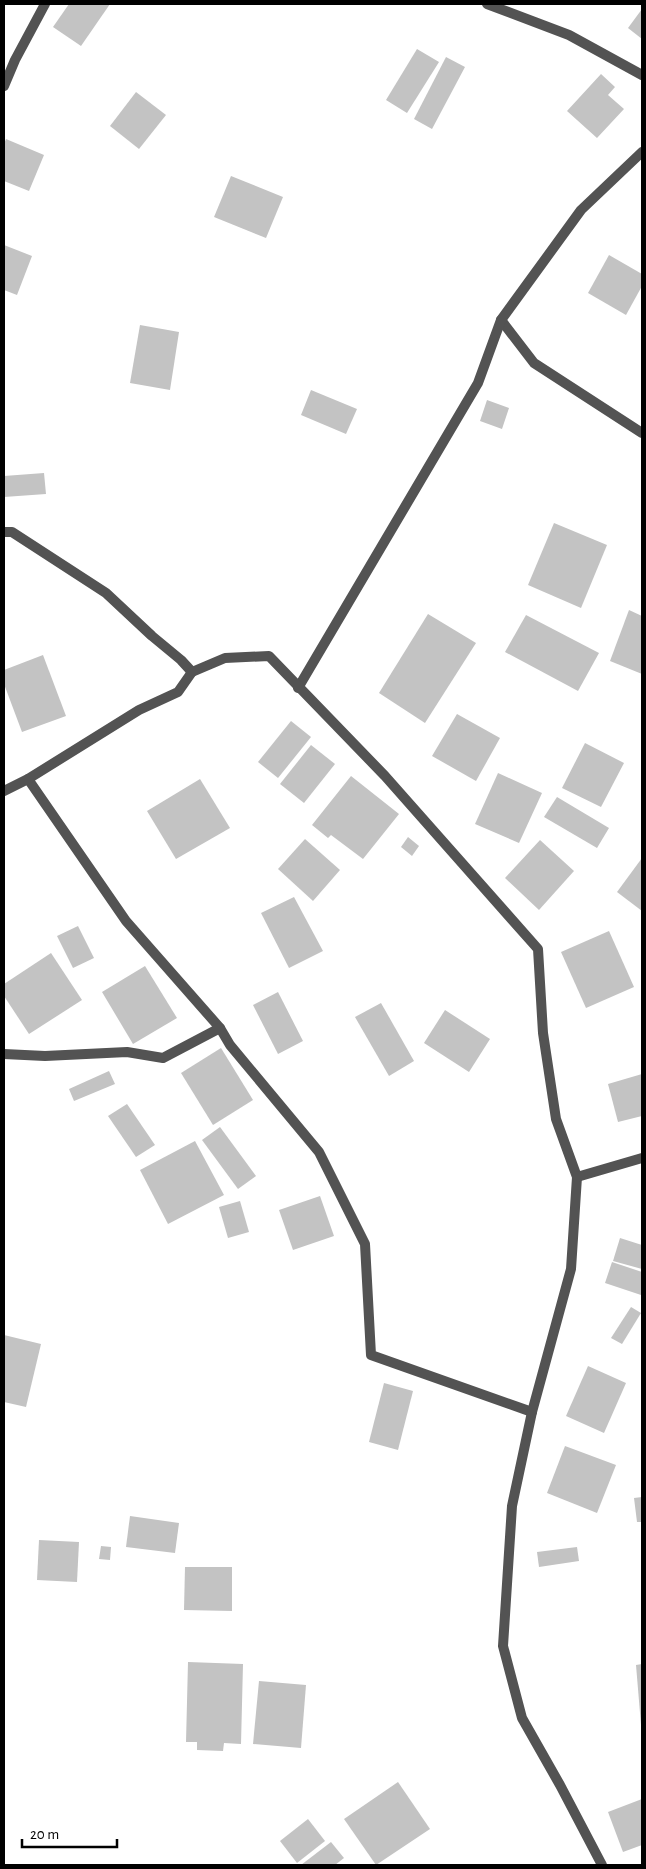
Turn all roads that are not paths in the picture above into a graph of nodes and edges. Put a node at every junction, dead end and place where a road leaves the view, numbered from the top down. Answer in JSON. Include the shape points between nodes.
{"nodes":[{"id":1,"x":45,"y":4,"type":"edge"},
{"id":2,"x":487,"y":4,"type":"edge"},
{"id":3,"x":642,"y":75,"type":"edge"},
{"id":4,"x":4,"y":86,"type":"edge"},
{"id":5,"x":642,"y":152,"type":"edge"},
{"id":6,"x":501,"y":320,"type":"junction"},
{"id":7,"x":642,"y":433,"type":"edge"},
{"id":8,"x":4,"y":532,"type":"edge"},
{"id":9,"x":192,"y":672,"type":"junction"},
{"id":10,"x":298,"y":688,"type":"junction"},
{"id":11,"x":28,"y":779,"type":"junction"},
{"id":12,"x":4,"y":791,"type":"edge"},
{"id":13,"x":220,"y":1028,"type":"junction"},
{"id":14,"x":4,"y":1054,"type":"edge"},
{"id":15,"x":642,"y":1158,"type":"edge"},
{"id":16,"x":577,"y":1177,"type":"junction"},
{"id":17,"x":532,"y":1412,"type":"junction"},
{"id":18,"x":602,"y":1865,"type":"edge"}],
"edges":[{"from":1,"to":4,"type":"street"},
{"from":2,"to":3,"type":"street","via":[[570,35]]},
{"from":5,"to":6,"type":"street","via":[[581,210]]},
{"from":6,"to":7,"type":"street","via":[[534,363]]},
{"from":6,"to":10,"type":"street","via":[[478,383]]},
{"from":8,"to":9,"type":"street","via":[[12,532],[106,593]]},
{"from":9,"to":10,"type":"street","via":[[225,658],[269,656]]},
{"from":9,"to":11,"type":"street","via":[[178,692],[139,710]]},
{"from":10,"to":16,"type":"street","via":[[385,776],[538,949],[543,1033],[556,1119]]},
{"from":11,"to":12,"type":"street"},
{"from":11,"to":13,"type":"street","via":[[126,921]]},
{"from":13,"to":14,"type":"street","via":[[163,1058],[127,1052],[45,1056]]},
{"from":13,"to":17,"type":"street","via":[[230,1045],[318,1152],[365,1244],[371,1355]]},
{"from":15,"to":16,"type":"street"},
{"from":16,"to":17,"type":"street","via":[[570,1269]]},
{"from":17,"to":18,"type":"street","via":[[512,1506],[503,1646],[522,1718]]}]}
